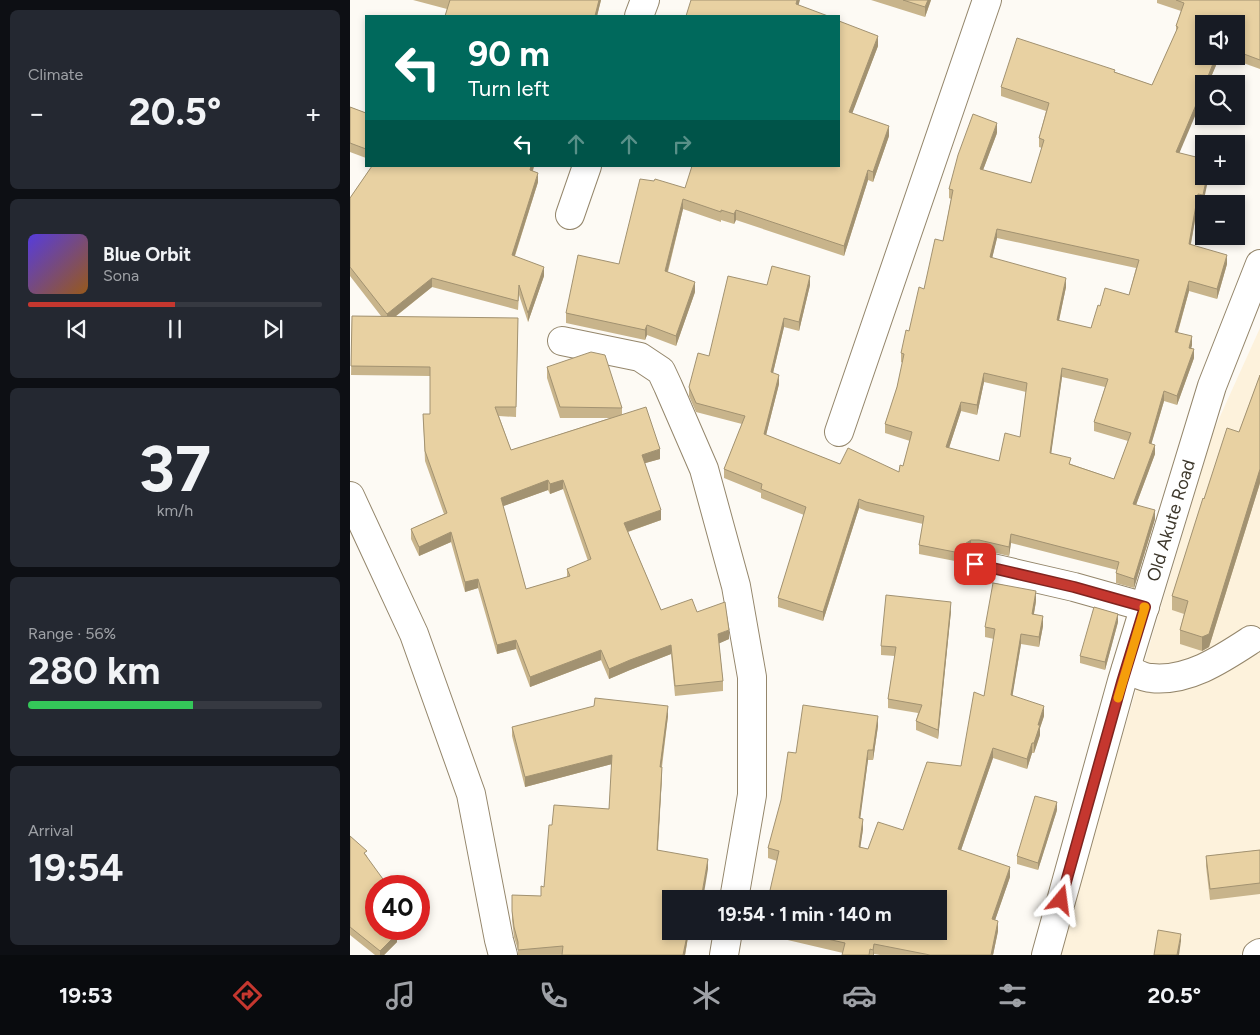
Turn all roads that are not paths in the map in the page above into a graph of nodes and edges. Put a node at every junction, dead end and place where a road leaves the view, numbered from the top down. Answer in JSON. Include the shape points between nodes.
{"nodes":[{"id":1,"x":645,"y":0,"type":"edge"},
{"id":2,"x":987,"y":0,"type":"edge"},
{"id":3,"x":640,"y":15,"type":"edge"},
{"id":4,"x":587,"y":167,"type":"edge"},
{"id":5,"x":570,"y":215,"type":"dead end"},
{"id":6,"x":1260,"y":264,"type":"edge"},
{"id":7,"x":562,"y":341,"type":"dead end"},
{"id":8,"x":839,"y":432,"type":"dead end"},
{"id":9,"x":350,"y":496,"type":"edge"},
{"id":10,"x":975,"y":564,"type":"dead end"},
{"id":11,"x":1145,"y":607,"type":"junction"},
{"id":12,"x":1251,"y":640,"type":"dead end"},
{"id":13,"x":1126,"y":669,"type":"junction"},
{"id":14,"x":736,"y":890,"type":"edge"},
{"id":15,"x":726,"y":940,"type":"edge"},
{"id":16,"x":503,"y":955,"type":"edge"},
{"id":17,"x":724,"y":955,"type":"edge"},
{"id":18,"x":1046,"y":955,"type":"edge"}],
"edges":[{"from":1,"to":3,"type":"street"},
{"from":2,"to":8,"type":"street"},
{"from":4,"to":5,"type":"street"},
{"from":6,"to":11,"type":"street","name":"Old Akute Road","via":[[1212,386]]},
{"from":7,"to":14,"type":"street","via":[[640,357],[661,371],[704,469],[736,586],[752,677],[752,795]]},
{"from":9,"to":16,"type":"street","via":[[414,634],[471,794]]},
{"from":10,"to":11,"type":"street"},
{"from":11,"to":13,"type":"street","name":"Old Akute Road"},
{"from":12,"to":13,"type":"street","via":[[1201,669],[1174,677],[1150,678]]},
{"from":13,"to":18,"type":"street","name":"Old Akute Road"},
{"from":15,"to":17,"type":"street"}]}
